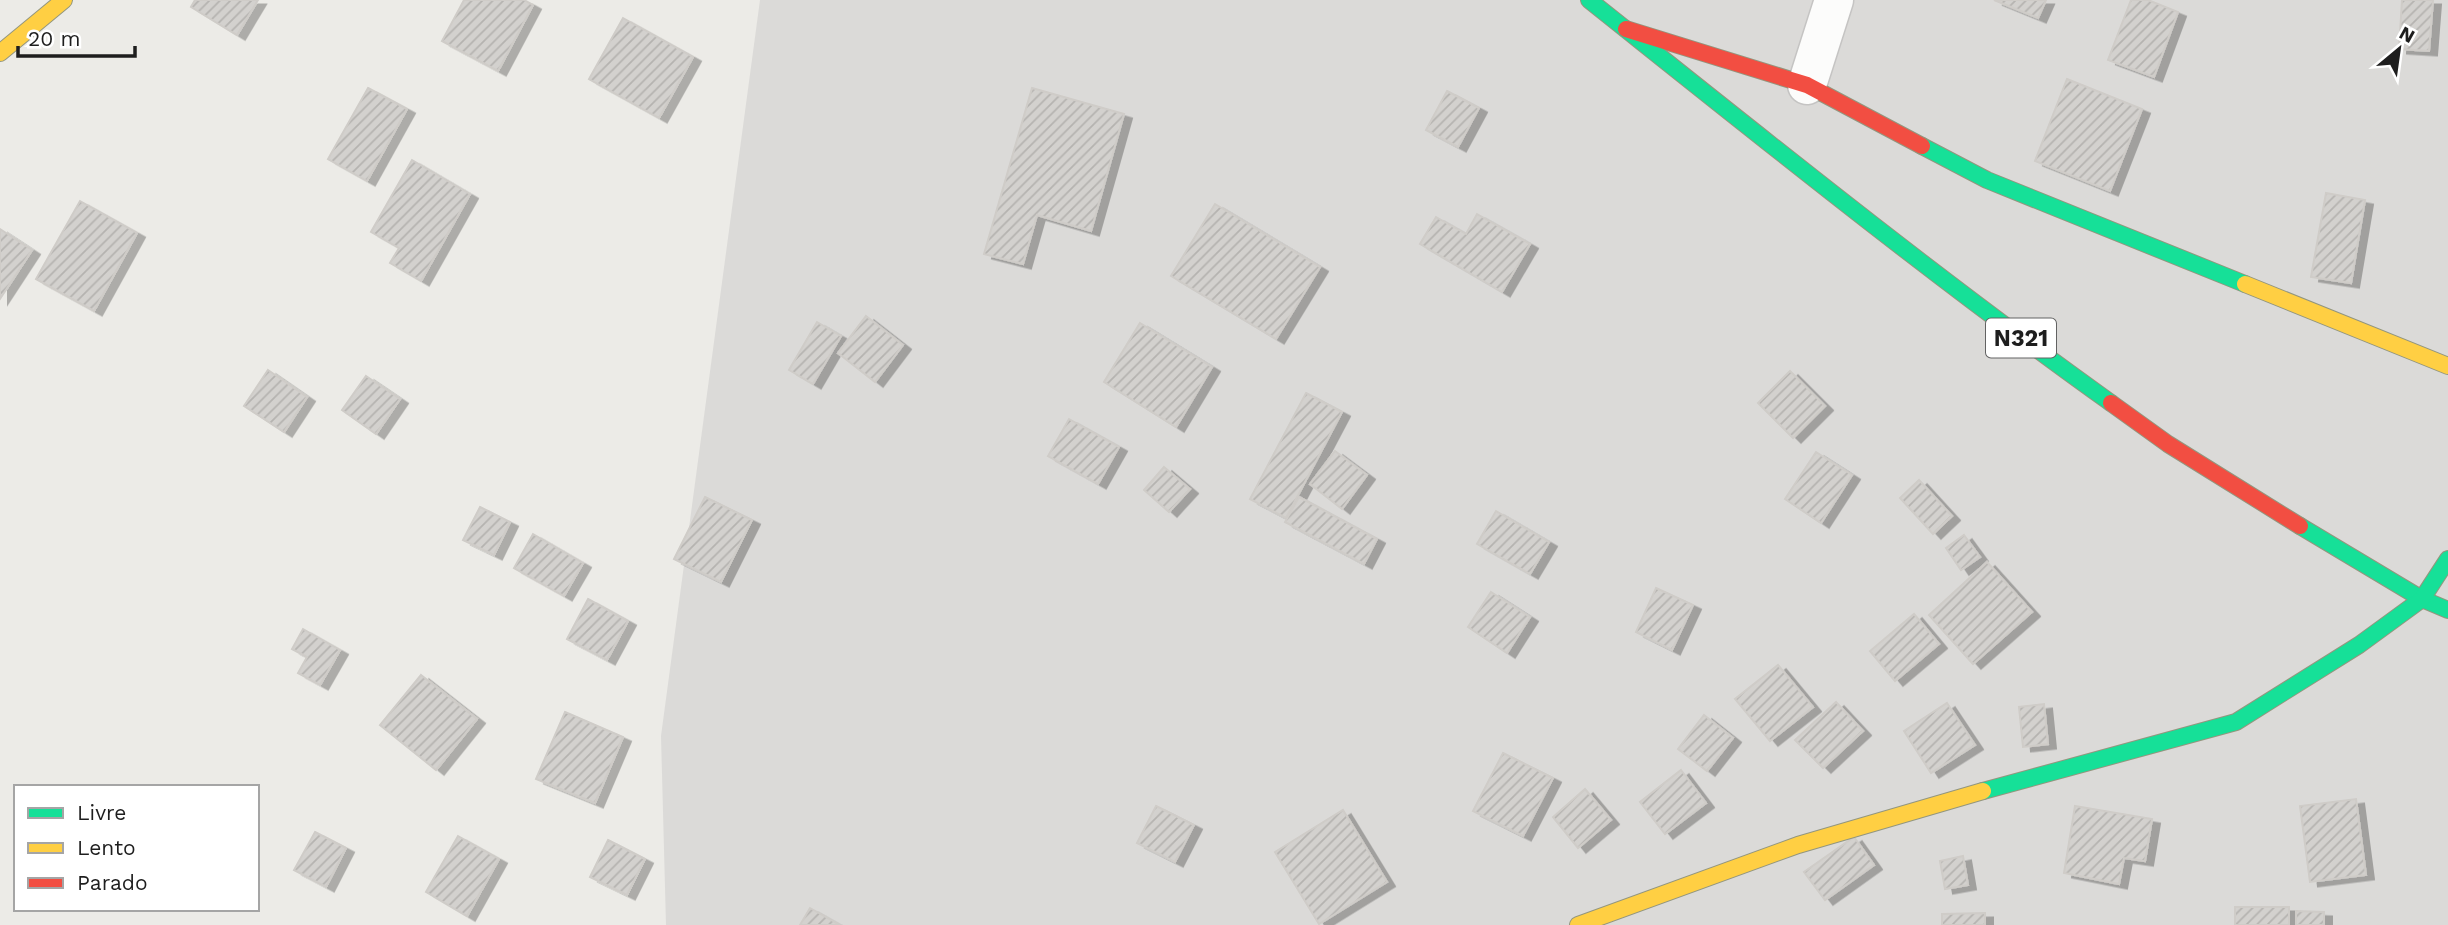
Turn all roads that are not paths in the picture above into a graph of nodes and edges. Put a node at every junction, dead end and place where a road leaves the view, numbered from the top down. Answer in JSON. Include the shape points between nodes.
{"nodes":[{"id":1,"x":64,"y":0,"type":"edge"},
{"id":2,"x":1589,"y":0,"type":"edge"},
{"id":3,"x":1834,"y":0,"type":"edge"},
{"id":4,"x":1620,"y":27,"type":"junction"},
{"id":5,"x":0,"y":53,"type":"edge"},
{"id":6,"x":1807,"y":85,"type":"junction"},
{"id":7,"x":2448,"y":366,"type":"edge"},
{"id":8,"x":2448,"y":559,"type":"edge"},
{"id":9,"x":2422,"y":599,"type":"junction"},
{"id":10,"x":2448,"y":610,"type":"edge"},
{"id":11,"x":1578,"y":925,"type":"edge"}],
"edges":[{"from":1,"to":5,"type":"street"},
{"from":2,"to":4,"type":"street","number":"N321"},
{"from":3,"to":6,"type":"street"},
{"from":4,"to":6,"type":"street","number":"N321"},
{"from":4,"to":9,"type":"street","number":"N321","via":[[2020,338],[2168,444]]},
{"from":6,"to":7,"type":"street","number":"N321","via":[[1987,180]]},
{"from":8,"to":9,"type":"street"},
{"from":9,"to":10,"type":"street","number":"N321"},
{"from":9,"to":11,"type":"street","via":[[2359,645],[2236,722],[1798,845]]}]}
